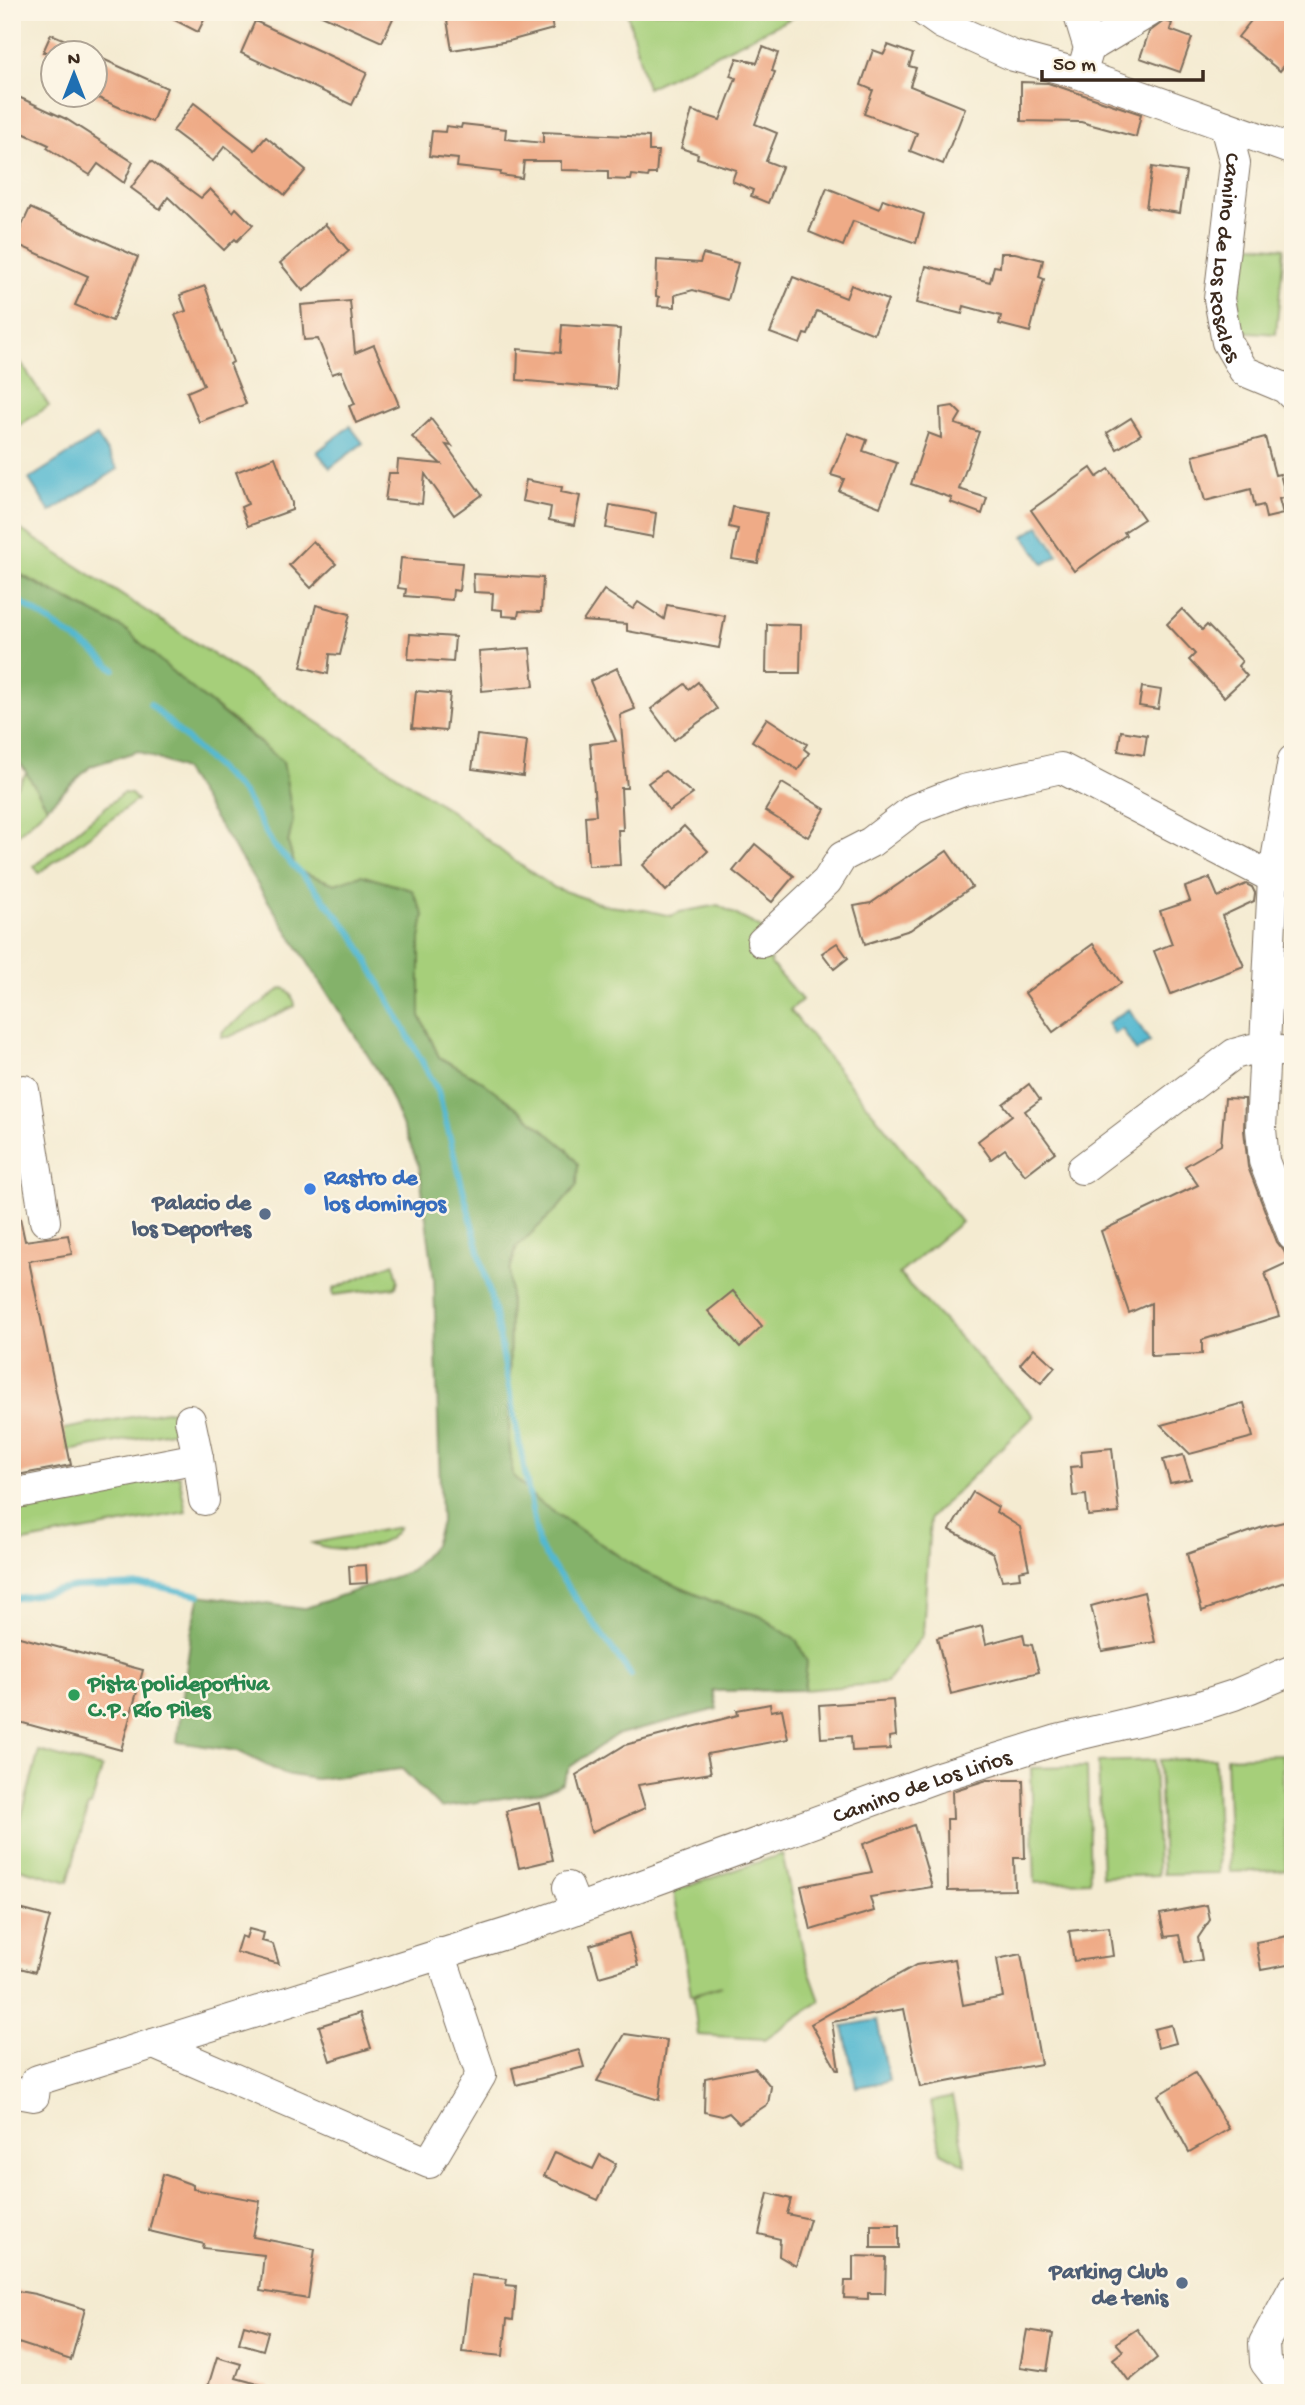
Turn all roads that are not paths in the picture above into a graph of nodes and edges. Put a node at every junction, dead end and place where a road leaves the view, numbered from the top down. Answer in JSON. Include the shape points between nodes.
{"nodes":[{"id":1,"x":925,"y":12,"type":"edge"},
{"id":2,"x":1077,"y":12,"type":"edge"},
{"id":3,"x":1149,"y":12,"type":"edge"},
{"id":4,"x":1084,"y":61,"type":"junction"},
{"id":5,"x":1225,"y":125,"type":"junction"},
{"id":6,"x":1293,"y":150,"type":"edge"},
{"id":7,"x":1293,"y":396,"type":"edge"},
{"id":8,"x":1293,"y":760,"type":"edge"},
{"id":9,"x":1273,"y":878,"type":"junction"},
{"id":10,"x":762,"y":942,"type":"dead end"},
{"id":11,"x":1279,"y":1051,"type":"edge"},
{"id":12,"x":27,"y":1089,"type":"edge"},
{"id":13,"x":1082,"y":1169,"type":"dead end"},
{"id":14,"x":45,"y":1221,"type":"dead end"},
{"id":15,"x":1293,"y":1236,"type":"edge"},
{"id":16,"x":190,"y":1420,"type":"dead end"},
{"id":17,"x":198,"y":1458,"type":"junction"},
{"id":18,"x":12,"y":1494,"type":"edge"},
{"id":19,"x":204,"y":1500,"type":"dead end"},
{"id":20,"x":1293,"y":1670,"type":"edge"},
{"id":21,"x":440,"y":1953,"type":"junction"},
{"id":22,"x":154,"y":2044,"type":"junction"},
{"id":23,"x":12,"y":2092,"type":"edge"},
{"id":24,"x":1293,"y":2289,"type":"edge"},
{"id":25,"x":1289,"y":2393,"type":"edge"}],
"edges":[{"from":1,"to":4,"type":"street","via":[[1014,56]]},
{"from":2,"to":4,"type":"street"},
{"from":3,"to":4,"type":"street"},
{"from":4,"to":5,"type":"street"},
{"from":5,"to":6,"type":"street"},
{"from":5,"to":7,"type":"street","name":"Camino de Los Rosales","via":[[1235,163],[1219,299],[1224,331],[1244,371]]},
{"from":8,"to":9,"type":"street"},
{"from":9,"to":10,"type":"street","via":[[1061,768],[963,790],[914,809],[871,842],[842,857],[827,881]]},
{"from":9,"to":11,"type":"street"},
{"from":11,"to":13,"type":"street","via":[[1252,1049],[1234,1054]]},
{"from":11,"to":15,"type":"street","via":[[1261,1129],[1264,1161]]},
{"from":12,"to":14,"type":"street"},
{"from":16,"to":17,"type":"street"},
{"from":17,"to":18,"type":"street"},
{"from":17,"to":19,"type":"street"},
{"from":20,"to":21,"type":"street","name":"Camino de Los Lirios","via":[[1200,1706],[1057,1740],[935,1778],[662,1880],[573,1898]]},
{"from":21,"to":22,"type":"street","name":"Camino de Los Lirios"},
{"from":21,"to":22,"type":"street","via":[[481,2075],[429,2163]]},
{"from":22,"to":23,"type":"street","name":"Camino de Los Lirios","via":[[36,2081],[34,2096]]},
{"from":24,"to":25,"type":"street","via":[[1264,2343],[1265,2362]]}]}
